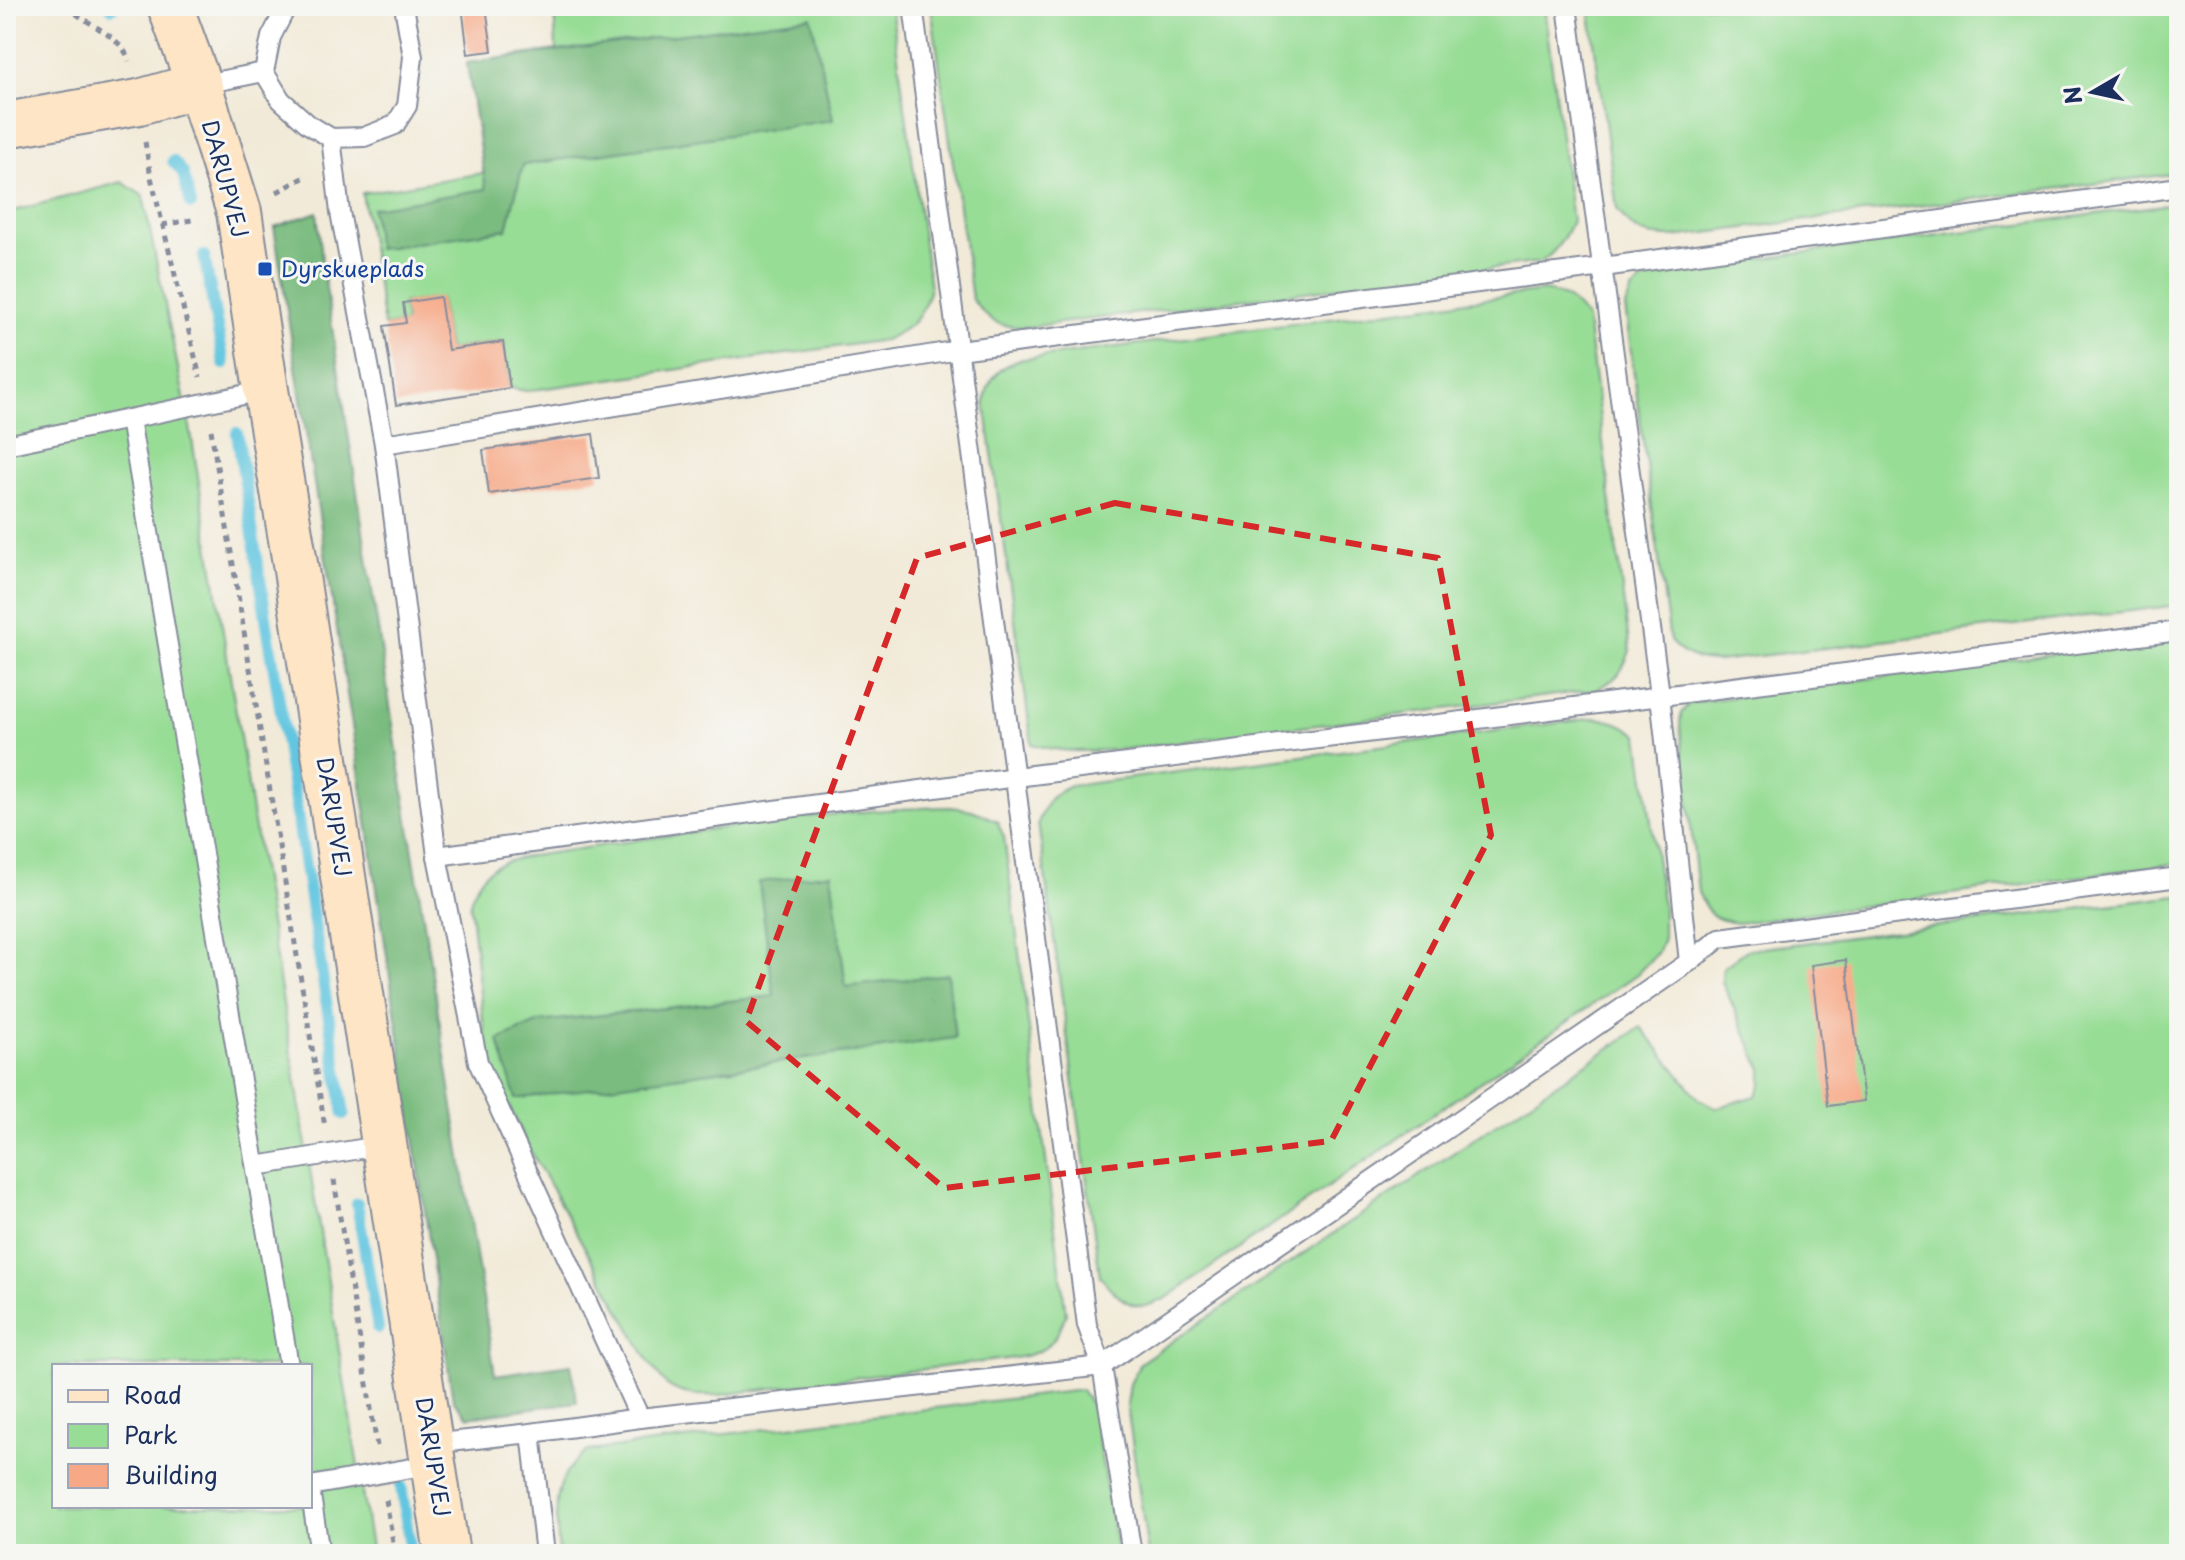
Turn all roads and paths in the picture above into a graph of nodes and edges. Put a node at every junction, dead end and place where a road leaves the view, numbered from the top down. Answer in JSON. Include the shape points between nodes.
{"nodes":[{"id":1,"x":67,"y":6,"type":"edge"},
{"id":2,"x":170,"y":6,"type":"edge"},
{"id":3,"x":287,"y":6,"type":"edge"},
{"id":4,"x":404,"y":6,"type":"edge"},
{"id":5,"x":913,"y":6,"type":"edge"},
{"id":6,"x":1567,"y":6,"type":"edge"},
{"id":7,"x":264,"y":72,"type":"junction"},
{"id":8,"x":199,"y":85,"type":"junction"},
{"id":9,"x":139,"y":102,"type":"junction"},
{"id":10,"x":6,"y":125,"type":"edge"},
{"id":11,"x":331,"y":138,"type":"junction"},
{"id":12,"x":2179,"y":187,"type":"edge"},
{"id":13,"x":264,"y":198,"type":"dead end"},
{"id":14,"x":201,"y":218,"type":"dead end"},
{"id":15,"x":162,"y":225,"type":"junction"},
{"id":16,"x":1603,"y":267,"type":"junction"},
{"id":17,"x":959,"y":350,"type":"junction"},
{"id":18,"x":266,"y":390,"type":"junction"},
{"id":19,"x":206,"y":403,"type":"junction"},
{"id":20,"x":130,"y":419,"type":"junction"},
{"id":21,"x":384,"y":444,"type":"junction"},
{"id":22,"x":6,"y":445,"type":"edge"},
{"id":23,"x":2179,"y":631,"type":"edge"},
{"id":24,"x":1660,"y":695,"type":"junction"},
{"id":25,"x":1016,"y":777,"type":"junction"},
{"id":26,"x":437,"y":856,"type":"junction"},
{"id":27,"x":2179,"y":877,"type":"edge"},
{"id":28,"x":1689,"y":962,"type":"junction"},
{"id":29,"x":385,"y":1145,"type":"junction"},
{"id":30,"x":329,"y":1153,"type":"junction"},
{"id":31,"x":256,"y":1166,"type":"junction"},
{"id":32,"x":289,"y":1364,"type":"edge"},
{"id":33,"x":1102,"y":1366,"type":"junction"},
{"id":34,"x":640,"y":1418,"type":"junction"},
{"id":35,"x":531,"y":1433,"type":"junction"},
{"id":36,"x":432,"y":1454,"type":"junction"},
{"id":37,"x":382,"y":1473,"type":"junction"},
{"id":38,"x":312,"y":1488,"type":"edge"},
{"id":39,"x":312,"y":1501,"type":"edge"},
{"id":40,"x":320,"y":1554,"type":"edge"},
{"id":41,"x":395,"y":1554,"type":"edge"},
{"id":42,"x":447,"y":1554,"type":"edge"},
{"id":43,"x":545,"y":1554,"type":"edge"},
{"id":44,"x":1132,"y":1554,"type":"edge"}],
"edges":[{"from":1,"to":9,"type":"path","via":[[119,42]]},
{"from":2,"to":8,"type":"street","name":"DARUPVEJ"},
{"from":3,"to":7,"type":"lane","via":[[271,37]]},
{"from":4,"to":11,"type":"lane","via":[[413,57],[407,106],[395,125],[364,137]]},
{"from":5,"to":17,"type":"lane"},
{"from":6,"to":16,"type":"lane"},
{"from":7,"to":8,"type":"lane"},
{"from":7,"to":11,"type":"lane","via":[[281,100]]},
{"from":8,"to":9,"type":"street"},
{"from":8,"to":18,"type":"street","name":"DARUPVEJ","via":[[239,212]]},
{"from":9,"to":10,"type":"street"},
{"from":9,"to":15,"type":"path"},
{"from":11,"to":13,"type":"path","via":[[307,176]]},
{"from":11,"to":21,"type":"lane"},
{"from":12,"to":16,"type":"lane"},
{"from":14,"to":15,"type":"path"},
{"from":15,"to":19,"type":"path"},
{"from":16,"to":17,"type":"lane"},
{"from":16,"to":24,"type":"lane"},
{"from":17,"to":21,"type":"lane"},
{"from":17,"to":25,"type":"lane"},
{"from":18,"to":19,"type":"lane"},
{"from":18,"to":29,"type":"street","name":"DARUPVEJ"},
{"from":19,"to":20,"type":"lane"},
{"from":19,"to":30,"type":"path"},
{"from":20,"to":22,"type":"lane"},
{"from":20,"to":31,"type":"lane"},
{"from":21,"to":26,"type":"lane"},
{"from":23,"to":24,"type":"lane"},
{"from":24,"to":25,"type":"lane"},
{"from":24,"to":28,"type":"lane"},
{"from":25,"to":26,"type":"lane"},
{"from":25,"to":33,"type":"lane","via":[[1087,1325]]},
{"from":26,"to":34,"type":"lane","via":[[478,1062]]},
{"from":27,"to":28,"type":"lane","via":[[1720,938]]},
{"from":28,"to":33,"type":"lane"},
{"from":29,"to":30,"type":"lane"},
{"from":29,"to":36,"type":"street","name":"DARUPVEJ"},
{"from":30,"to":31,"type":"lane"},
{"from":30,"to":37,"type":"path"},
{"from":31,"to":32,"type":"lane"},
{"from":33,"to":34,"type":"lane"},
{"from":33,"to":44,"type":"lane"},
{"from":34,"to":35,"type":"lane"},
{"from":35,"to":36,"type":"lane"},
{"from":35,"to":43,"type":"lane"},
{"from":36,"to":37,"type":"lane"},
{"from":36,"to":42,"type":"street","name":"DARUPVEJ"},
{"from":37,"to":38,"type":"lane"},
{"from":37,"to":41,"type":"path"},
{"from":39,"to":40,"type":"lane"}]}
